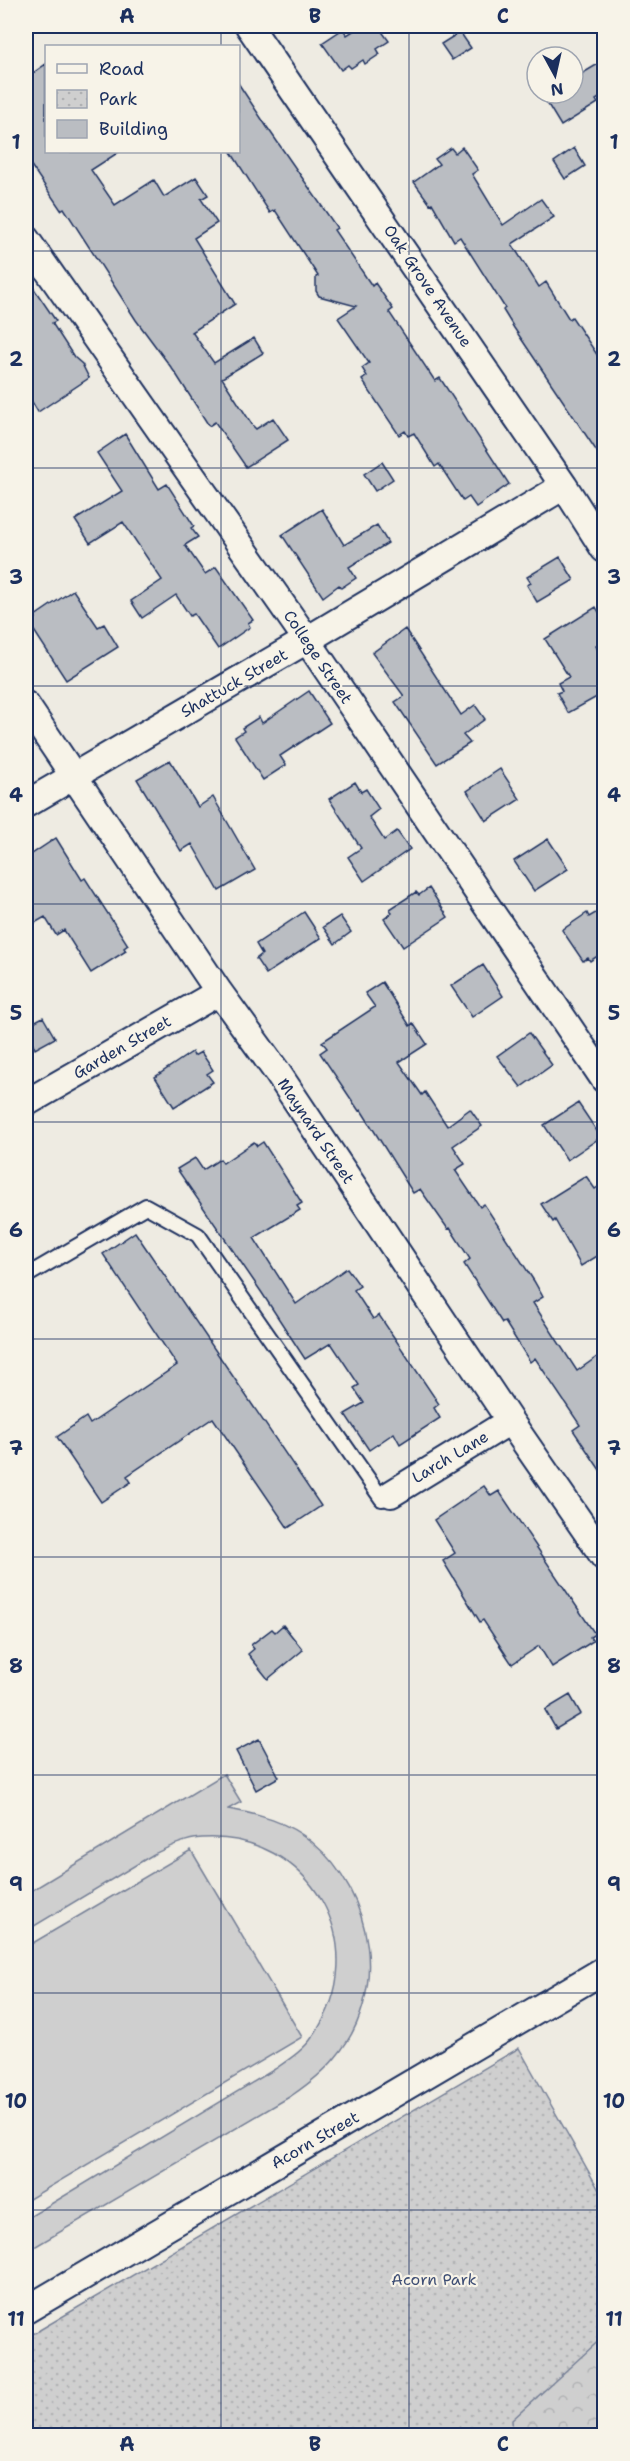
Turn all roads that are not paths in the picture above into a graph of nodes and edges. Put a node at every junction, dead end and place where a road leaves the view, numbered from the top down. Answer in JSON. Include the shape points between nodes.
{"nodes":[{"id":1,"x":249,"y":26,"type":"edge"},
{"id":2,"x":26,"y":239,"type":"edge"},
{"id":3,"x":564,"y":486,"type":"junction"},
{"id":4,"x":604,"y":549,"type":"edge"},
{"id":5,"x":307,"y":640,"type":"junction"},
{"id":6,"x":26,"y":705,"type":"edge"},
{"id":7,"x":74,"y":777,"type":"junction"},
{"id":8,"x":26,"y":804,"type":"edge"},
{"id":9,"x":219,"y":992,"type":"junction"},
{"id":10,"x":604,"y":1079,"type":"edge"},
{"id":11,"x":26,"y":1103,"type":"edge"},
{"id":12,"x":26,"y":1276,"type":"edge"},
{"id":13,"x":510,"y":1421,"type":"junction"},
{"id":14,"x":386,"y":1496,"type":"joint"},
{"id":15,"x":604,"y":1557,"type":"edge"},
{"id":16,"x":604,"y":1970,"type":"edge"},
{"id":17,"x":26,"y":2310,"type":"edge"}],
"edges":[{"from":1,"to":3,"type":"street","name":"Oak Grove Avenue"},
{"from":2,"to":5,"type":"street","name":"College Street"},
{"from":3,"to":4,"type":"street","name":"Oak Grove Avenue"},
{"from":3,"to":5,"type":"street","name":"Shattuck Street"},
{"from":5,"to":7,"type":"street","name":"Shattuck Street"},
{"from":5,"to":10,"type":"street","name":"College Street"},
{"from":6,"to":7,"type":"street","name":"Maynard Street"},
{"from":7,"to":8,"type":"street","name":"Shattuck Street"},
{"from":7,"to":9,"type":"street","name":"Maynard Street"},
{"from":9,"to":11,"type":"street","name":"Garden Street"},
{"from":9,"to":13,"type":"street","name":"Maynard Street","via":[[277,1072]]},
{"from":12,"to":14,"type":"lane","via":[[146,1206],[198,1235]]},
{"from":13,"to":14,"type":"street","name":"Larch Lane"},
{"from":13,"to":15,"type":"street","name":"Maynard Street"},
{"from":16,"to":17,"type":"street","name":"Acorn Street"}]}
